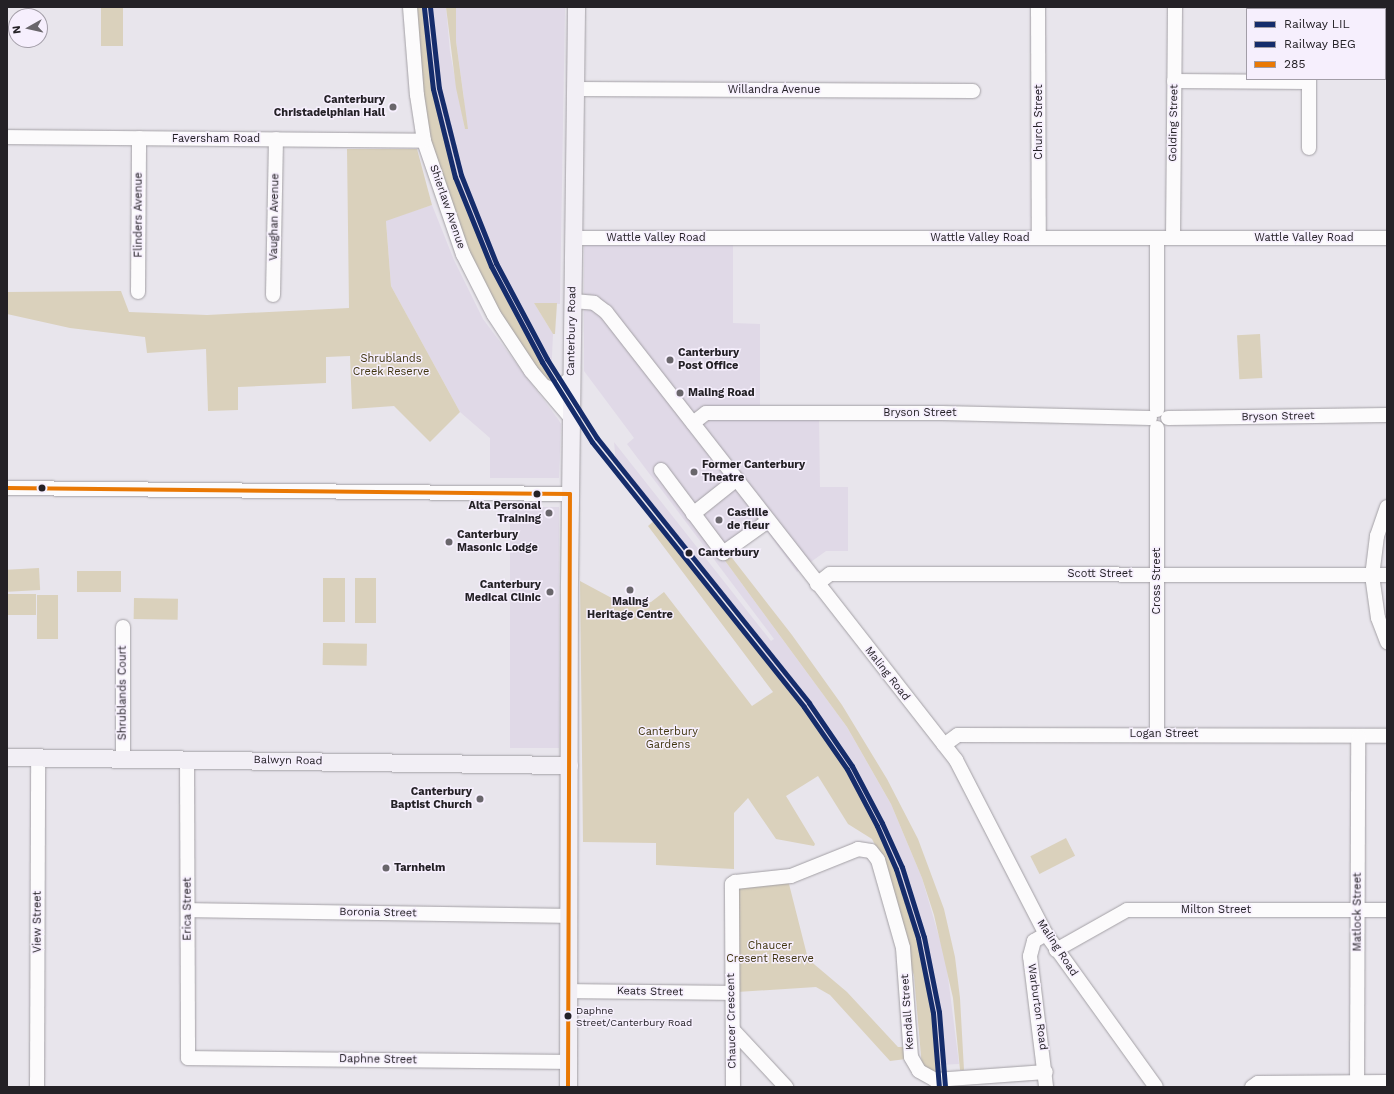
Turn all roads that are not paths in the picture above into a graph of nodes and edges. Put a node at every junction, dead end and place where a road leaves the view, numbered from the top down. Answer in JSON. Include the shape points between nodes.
{"nodes":[{"id":1,"x":410,"y":7,"type":"edge"},
{"id":2,"x":576,"y":7,"type":"edge"},
{"id":3,"x":1038,"y":7,"type":"edge"},
{"id":4,"x":1175,"y":7,"type":"edge"},
{"id":5,"x":1174,"y":81,"type":"junction"},
{"id":6,"x":1309,"y":81,"type":"edge"},
{"id":7,"x":575,"y":89,"type":"junction"},
{"id":8,"x":973,"y":91,"type":"dead end"},
{"id":9,"x":7,"y":137,"type":"edge"},
{"id":10,"x":139,"y":138,"type":"junction"},
{"id":11,"x":276,"y":139,"type":"junction"},
{"id":12,"x":424,"y":141,"type":"junction"},
{"id":13,"x":1308,"y":148,"type":"dead end"},
{"id":14,"x":1039,"y":237,"type":"junction"},
{"id":15,"x":573,"y":238,"type":"junction"},
{"id":16,"x":1157,"y":238,"type":"junction"},
{"id":17,"x":1173,"y":238,"type":"junction"},
{"id":18,"x":1387,"y":238,"type":"edge"},
{"id":19,"x":138,"y":292,"type":"dead end"},
{"id":20,"x":273,"y":295,"type":"dead end"},
{"id":21,"x":573,"y":301,"type":"junction"},
{"id":22,"x":572,"y":377,"type":"junction"},
{"id":23,"x":544,"y":386,"type":"junction"},
{"id":24,"x":1387,"y":415,"type":"edge"},
{"id":25,"x":571,"y":418,"type":"junction"},
{"id":26,"x":1158,"y":419,"type":"junction"},
{"id":27,"x":693,"y":423,"type":"junction"},
{"id":28,"x":661,"y":470,"type":"dead end"},
{"id":29,"x":737,"y":479,"type":"junction"},
{"id":30,"x":7,"y":488,"type":"edge"},
{"id":31,"x":570,"y":494,"type":"junction"},
{"id":32,"x":1387,"y":507,"type":"edge"},
{"id":33,"x":693,"y":514,"type":"junction"},
{"id":34,"x":768,"y":521,"type":"junction"},
{"id":35,"x":1157,"y":574,"type":"junction"},
{"id":36,"x":1372,"y":575,"type":"junction"},
{"id":37,"x":1387,"y":575,"type":"edge"},
{"id":38,"x":817,"y":584,"type":"junction"},
{"id":39,"x":123,"y":627,"type":"dead end"},
{"id":40,"x":1387,"y":642,"type":"edge"},
{"id":41,"x":1157,"y":734,"type":"junction"},
{"id":42,"x":1358,"y":736,"type":"junction"},
{"id":43,"x":1387,"y":736,"type":"edge"},
{"id":44,"x":944,"y":745,"type":"junction"},
{"id":45,"x":7,"y":757,"type":"edge"},
{"id":46,"x":38,"y":757,"type":"junction"},
{"id":47,"x":123,"y":758,"type":"junction"},
{"id":48,"x":187,"y":759,"type":"junction"},
{"id":49,"x":569,"y":765,"type":"junction"},
{"id":50,"x":871,"y":851,"type":"joint"},
{"id":51,"x":188,"y":910,"type":"junction"},
{"id":52,"x":1358,"y":910,"type":"junction"},
{"id":53,"x":1387,"y":910,"type":"edge"},
{"id":54,"x":568,"y":916,"type":"junction"},
{"id":55,"x":1046,"y":934,"type":"junction"},
{"id":56,"x":1056,"y":950,"type":"junction"},
{"id":57,"x":568,"y":991,"type":"junction"},
{"id":58,"x":732,"y":993,"type":"junction"},
{"id":59,"x":733,"y":1030,"type":"junction"},
{"id":60,"x":188,"y":1058,"type":"joint"},
{"id":61,"x":568,"y":1062,"type":"junction"},
{"id":62,"x":1046,"y":1072,"type":"junction"},
{"id":63,"x":1387,"y":1082,"type":"edge"},
{"id":64,"x":1357,"y":1085,"type":"edge"},
{"id":65,"x":37,"y":1087,"type":"edge"},
{"id":66,"x":568,"y":1087,"type":"edge"},
{"id":67,"x":733,"y":1087,"type":"edge"},
{"id":68,"x":786,"y":1087,"type":"edge"},
{"id":69,"x":1046,"y":1087,"type":"edge"},
{"id":70,"x":1156,"y":1087,"type":"edge"},
{"id":71,"x":1252,"y":1087,"type":"edge"}],
"edges":[{"from":1,"to":12,"type":"street","name":"Shierlaw Avenue"},
{"from":2,"to":7,"type":"main road","name":"Canterbury Road"},
{"from":3,"to":14,"type":"street","name":"Church Street"},
{"from":4,"to":5,"type":"street","name":"Golding Street"},
{"from":5,"to":6,"type":"street"},
{"from":5,"to":17,"type":"street","name":"Golding Street"},
{"from":6,"to":13,"type":"street"},
{"from":7,"to":8,"type":"street","name":"Willandra Avenue"},
{"from":7,"to":15,"type":"main road","name":"Canterbury Road"},
{"from":9,"to":10,"type":"street","name":"Faversham Road"},
{"from":10,"to":11,"type":"street","name":"Faversham Road"},
{"from":10,"to":19,"type":"street","name":"Flinders Avenue"},
{"from":11,"to":12,"type":"street","name":"Faversham Road"},
{"from":11,"to":20,"type":"street","name":"Vaughan Avenue"},
{"from":12,"to":23,"type":"street","name":"Shierlaw Avenue","via":[[463,254],[494,315]]},
{"from":14,"to":15,"type":"street","name":"Wattle Valley Road"},
{"from":14,"to":16,"type":"street","name":"Wattle Valley Road"},
{"from":15,"to":21,"type":"main road","name":"Canterbury Road"},
{"from":16,"to":17,"type":"street","name":"Wattle Valley Road"},
{"from":16,"to":26,"type":"street","name":"Cross Street"},
{"from":17,"to":18,"type":"street","name":"Wattle Valley Road"},
{"from":21,"to":22,"type":"main road","name":"Canterbury Road"},
{"from":21,"to":27,"type":"street","name":"Maling Road","via":[[594,303],[606,312]]},
{"from":22,"to":23,"type":"street","via":[[554,390]]},
{"from":22,"to":25,"type":"main road","name":"Canterbury Road"},
{"from":23,"to":25,"type":"street","name":"Shierlaw Avenue"},
{"from":24,"to":26,"type":"street","name":"Bryson Street"},
{"from":25,"to":31,"type":"main road","name":"Canterbury Road"},
{"from":26,"to":27,"type":"street","name":"Bryson Street","via":[[942,413],[706,413]]},
{"from":26,"to":35,"type":"street","name":"Cross Street"},
{"from":27,"to":29,"type":"street","name":"Maling Road"},
{"from":28,"to":33,"type":"street"},
{"from":29,"to":33,"type":"street"},
{"from":29,"to":34,"type":"street","name":"Maling Road"},
{"from":30,"to":31,"type":"street"},
{"from":31,"to":49,"type":"main road","name":"Canterbury Road"},
{"from":32,"to":36,"type":"street","via":[[1377,536]]},
{"from":33,"to":34,"type":"street","via":[[723,553]]},
{"from":34,"to":38,"type":"street","name":"Maling Road"},
{"from":35,"to":36,"type":"street","name":"Scott Street"},
{"from":35,"to":38,"type":"street","name":"Scott Street","via":[[830,574]]},
{"from":35,"to":41,"type":"street","name":"Cross Street"},
{"from":36,"to":37,"type":"street","name":"Scott Street"},
{"from":36,"to":40,"type":"street","via":[[1378,618]]},
{"from":38,"to":44,"type":"street","name":"Maling Road"},
{"from":39,"to":47,"type":"street","name":"Shrublands Court"},
{"from":41,"to":42,"type":"street","name":"Logan Street"},
{"from":41,"to":44,"type":"street","name":"Logan Street","via":[[958,734]]},
{"from":42,"to":43,"type":"street","name":"Logan Street"},
{"from":42,"to":52,"type":"street","name":"Matlock Street"},
{"from":44,"to":55,"type":"street","name":"Maling Road","via":[[956,760]]},
{"from":45,"to":46,"type":"main road","name":"Balwyn Road"},
{"from":46,"to":47,"type":"main road","name":"Balwyn Road"},
{"from":46,"to":65,"type":"street","name":"View Street"},
{"from":47,"to":48,"type":"main road","name":"Balwyn Road"},
{"from":48,"to":49,"type":"main road","name":"Balwyn Road"},
{"from":48,"to":51,"type":"street","name":"Erica Street"},
{"from":49,"to":54,"type":"main road","name":"Canterbury Road"},
{"from":50,"to":58,"type":"street","name":"Chaucer Crescent","via":[[858,849],[792,876],[732,884]]},
{"from":50,"to":62,"type":"street","name":"Kendall Street","via":[[878,860],[902,948],[911,1057],[919,1071],[935,1080]]},
{"from":51,"to":54,"type":"street","name":"Boronia Street"},
{"from":51,"to":60,"type":"street","name":"Erica Street"},
{"from":52,"to":53,"type":"street","name":"Milton Street"},
{"from":52,"to":56,"type":"street","name":"Milton Street","via":[[1127,910]]},
{"from":52,"to":64,"type":"street","name":"Matlock Street"},
{"from":54,"to":57,"type":"main road","name":"Canterbury Road"},
{"from":55,"to":56,"type":"street","name":"Maling Road"},
{"from":55,"to":62,"type":"street","name":"Warburton Road","via":[[1034,941],[1030,956]]},
{"from":56,"to":70,"type":"street","name":"Maling Road"},
{"from":57,"to":58,"type":"street","name":"Keats Street"},
{"from":57,"to":61,"type":"main road","name":"Canterbury Road"},
{"from":58,"to":59,"type":"street","name":"Chaucer Crescent"},
{"from":59,"to":67,"type":"street","name":"Chaucer Crescent"},
{"from":59,"to":68,"type":"street"},
{"from":60,"to":61,"type":"street","name":"Daphne Street"},
{"from":61,"to":66,"type":"main road","name":"Canterbury Road"},
{"from":62,"to":69,"type":"street","name":"Warburton Road"},
{"from":63,"to":64,"type":"street"},
{"from":64,"to":71,"type":"street","via":[[1258,1083]]}]}
